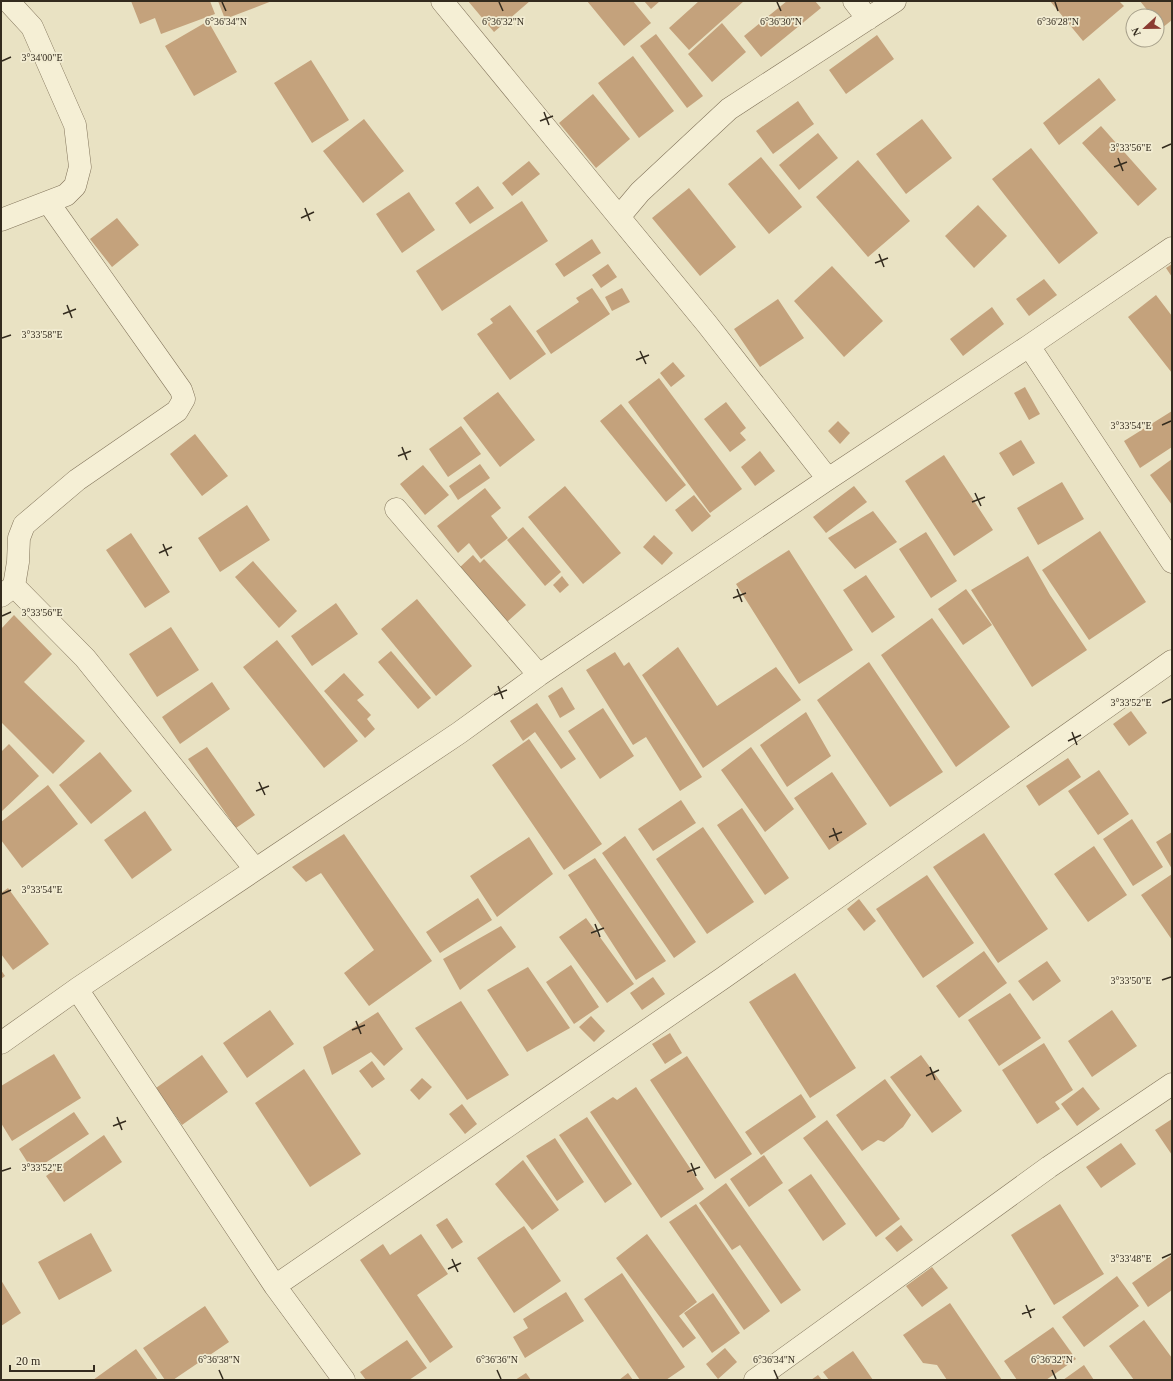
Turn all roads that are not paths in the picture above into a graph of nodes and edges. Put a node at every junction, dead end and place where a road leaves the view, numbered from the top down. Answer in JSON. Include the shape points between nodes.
{"nodes":[{"id":1,"x":8,"y":1,"type":"edge"},
{"id":2,"x":442,"y":1,"type":"edge"},
{"id":3,"x":854,"y":1,"type":"edge"},
{"id":4,"x":895,"y":1,"type":"edge"},
{"id":5,"x":868,"y":19,"type":"junction"},
{"id":6,"x":48,"y":202,"type":"junction"},
{"id":7,"x":619,"y":217,"type":"junction"},
{"id":8,"x":1,"y":220,"type":"edge"},
{"id":9,"x":1172,"y":248,"type":"edge"},
{"id":10,"x":1029,"y":346,"type":"junction"},
{"id":11,"x":828,"y":479,"type":"junction"},
{"id":12,"x":396,"y":509,"type":"dead end"},
{"id":13,"x":1172,"y":562,"type":"edge"},
{"id":14,"x":7,"y":591,"type":"edge"},
{"id":15,"x":1172,"y":661,"type":"edge"},
{"id":16,"x":539,"y":675,"type":"junction"},
{"id":17,"x":255,"y":869,"type":"junction"},
{"id":18,"x":78,"y":989,"type":"junction"},
{"id":19,"x":1,"y":1043,"type":"edge"},
{"id":20,"x":1172,"y":1084,"type":"edge"},
{"id":21,"x":275,"y":1286,"type":"junction"},
{"id":22,"x":344,"y":1380,"type":"edge"},
{"id":23,"x":755,"y":1380,"type":"edge"}],
"edges":[{"from":1,"to":6,"type":"street","via":[[32,27],[75,125],[80,167],[76,186],[66,195]]},
{"from":2,"to":7,"type":"street"},
{"from":3,"to":5,"type":"street"},
{"from":4,"to":5,"type":"street"},
{"from":5,"to":7,"type":"street","via":[[729,109],[640,192]]},
{"from":6,"to":8,"type":"street"},
{"from":6,"to":14,"type":"street","via":[[181,390],[184,399],[177,411],[77,480],[24,525],[18,562]]},
{"from":7,"to":11,"type":"street","via":[[707,324]]},
{"from":9,"to":10,"type":"street"},
{"from":10,"to":11,"type":"street"},
{"from":10,"to":13,"type":"street"},
{"from":11,"to":16,"type":"street"},
{"from":12,"to":16,"type":"street"},
{"from":14,"to":17,"type":"street","via":[[85,658]]},
{"from":15,"to":21,"type":"street","via":[[730,974]]},
{"from":16,"to":17,"type":"street","via":[[458,733]]},
{"from":17,"to":18,"type":"street"},
{"from":18,"to":19,"type":"street"},
{"from":18,"to":21,"type":"street"},
{"from":20,"to":23,"type":"street","via":[[1049,1167]]},
{"from":21,"to":22,"type":"street"}]}
